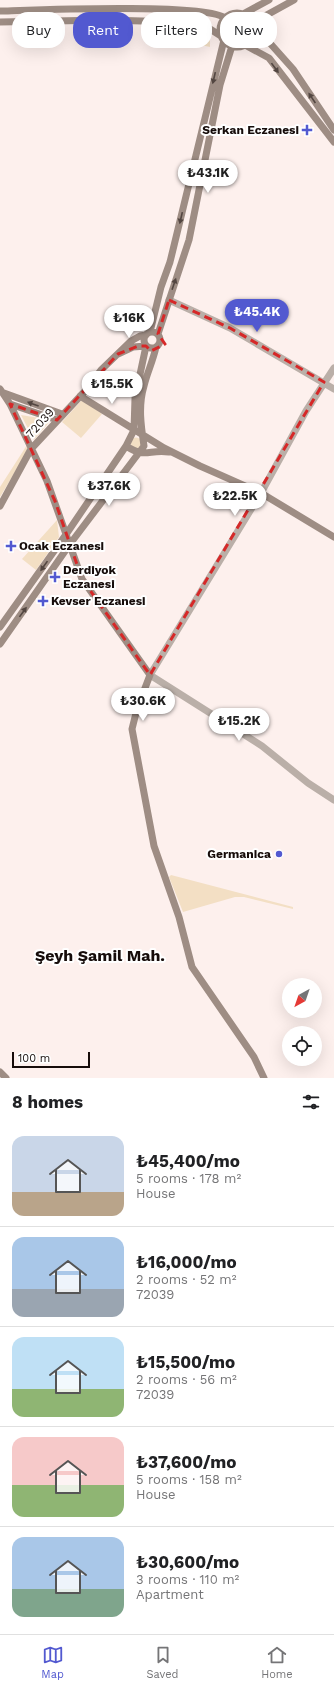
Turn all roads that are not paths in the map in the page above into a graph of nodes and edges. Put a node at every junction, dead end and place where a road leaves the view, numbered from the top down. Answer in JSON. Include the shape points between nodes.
{"nodes":[{"id":1,"x":269,"y":0,"type":"edge"},
{"id":2,"x":294,"y":0,"type":"edge"},
{"id":3,"x":0,"y":11,"type":"edge"},
{"id":4,"x":247,"y":12,"type":"edge"},
{"id":5,"x":272,"y":12,"type":"edge"},
{"id":6,"x":220,"y":15,"type":"edge"},
{"id":7,"x":0,"y":22,"type":"edge"},
{"id":8,"x":220,"y":36,"type":"edge"},
{"id":9,"x":220,"y":47,"type":"edge"},
{"id":10,"x":231,"y":48,"type":"edge"},
{"id":11,"x":250,"y":48,"type":"edge"},
{"id":12,"x":274,"y":48,"type":"edge"},
{"id":13,"x":334,"y":130,"type":"edge"},
{"id":14,"x":334,"y":142,"type":"edge"},
{"id":15,"x":169,"y":300,"type":"junction"},
{"id":16,"x":148,"y":333,"type":"junction"},
{"id":17,"x":158,"y":334,"type":"junction"},
{"id":18,"x":146,"y":346,"type":"junction"},
{"id":19,"x":156,"y":347,"type":"junction"},
{"id":20,"x":118,"y":354,"type":"junction"},
{"id":21,"x":334,"y":368,"type":"edge"},
{"id":22,"x":324,"y":382,"type":"junction"},
{"id":23,"x":334,"y":389,"type":"edge"},
{"id":24,"x":2,"y":391,"type":"edge"},
{"id":25,"x":80,"y":396,"type":"junction"},
{"id":26,"x":10,"y":404,"type":"junction"},
{"id":27,"x":62,"y":414,"type":"junction"},
{"id":28,"x":57,"y":420,"type":"junction"},
{"id":29,"x":134,"y":430,"type":"junction"},
{"id":30,"x":142,"y":434,"type":"junction"},
{"id":31,"x":126,"y":446,"type":"junction"},
{"id":32,"x":31,"y":449,"type":"junction"},
{"id":33,"x":138,"y":453,"type":"junction"},
{"id":34,"x":175,"y":453,"type":"junction"},
{"id":35,"x":261,"y":493,"type":"junction"},
{"id":36,"x":0,"y":506,"type":"edge"},
{"id":37,"x":67,"y":533,"type":"junction"},
{"id":38,"x":334,"y":537,"type":"edge"},
{"id":39,"x":70,"y":544,"type":"junction"},
{"id":40,"x":0,"y":627,"type":"edge"},
{"id":41,"x":0,"y":644,"type":"edge"},
{"id":42,"x":150,"y":675,"type":"junction"},
{"id":43,"x":334,"y":800,"type":"edge"},
{"id":44,"x":0,"y":1072,"type":"edge"},
{"id":45,"x":6,"y":1078,"type":"edge"},
{"id":46,"x":264,"y":1078,"type":"edge"}],
"edges":[{"from":1,"to":4,"type":"main road"},
{"from":2,"to":5,"type":"main road"},
{"from":3,"to":6,"type":"main road","via":[[162,9]]},
{"from":7,"to":8,"type":"main road","via":[[177,22],[210,29]]},
{"from":9,"to":16,"type":"main road","one_way":true,"via":[[170,262]]},
{"from":15,"to":10,"type":"main road","one_way":true,"via":[[189,240],[220,85]]},
{"from":11,"to":14,"type":"main road","one_way":true,"via":[[269,58]]},
{"from":13,"to":12,"type":"main road","one_way":true,"via":[[292,69]]},
{"from":15,"to":17,"type":"main road"},
{"from":15,"to":22,"type":"street","via":[[230,328]]},
{"from":16,"to":17,"type":"main road"},
{"from":16,"to":18,"type":"main road","via":[[144,340]]},
{"from":16,"to":20,"type":"main road","name":"72039","via":[[131,341]]},
{"from":17,"to":19,"type":"main road","via":[[161,341]]},
{"from":18,"to":19,"type":"main road","via":[[151,349]]},
{"from":18,"to":20,"type":"main road","via":[[134,347]]},
{"from":18,"to":29,"type":"main road","via":[[135,398]]},
{"from":19,"to":30,"type":"main road","via":[[142,398]]},
{"from":20,"to":25,"type":"main road","name":"72039"},
{"from":21,"to":22,"type":"street"},
{"from":22,"to":23,"type":"street"},
{"from":22,"to":35,"type":"street"},
{"from":24,"to":26,"type":"main road"},
{"from":27,"to":24,"type":"main road","one_way":true},
{"from":25,"to":27,"type":"main road","name":"72039"},
{"from":25,"to":29,"type":"main road"},
{"from":26,"to":28,"type":"main road"},
{"from":26,"to":32,"type":"main road"},
{"from":27,"to":28,"type":"main road","name":"72039"},
{"from":28,"to":32,"type":"main road","name":"72039"},
{"from":29,"to":30,"type":"main road"},
{"from":29,"to":31,"type":"main road"},
{"from":30,"to":33,"type":"main road","via":[[144,446]]},
{"from":30,"to":34,"type":"main road"},
{"from":31,"to":33,"type":"main road"},
{"from":31,"to":37,"type":"main road"},
{"from":32,"to":36,"type":"main road","name":"72039"},
{"from":32,"to":37,"type":"main road","via":[[50,488]]},
{"from":33,"to":34,"type":"main road"},
{"from":33,"to":39,"type":"main road"},
{"from":34,"to":35,"type":"main road"},
{"from":35,"to":38,"type":"main road"},
{"from":35,"to":42,"type":"street"},
{"from":37,"to":39,"type":"main road"},
{"from":37,"to":40,"type":"main road","one_way":true},
{"from":41,"to":39,"type":"main road","one_way":true},
{"from":39,"to":42,"type":"main road","via":[[82,579]]},
{"from":42,"to":43,"type":"street","via":[[262,746]]},
{"from":42,"to":46,"type":"main road","via":[[136,709],[132,729],[157,856],[179,917],[192,967],[254,1057]]},
{"from":44,"to":45,"type":"main road"}]}
